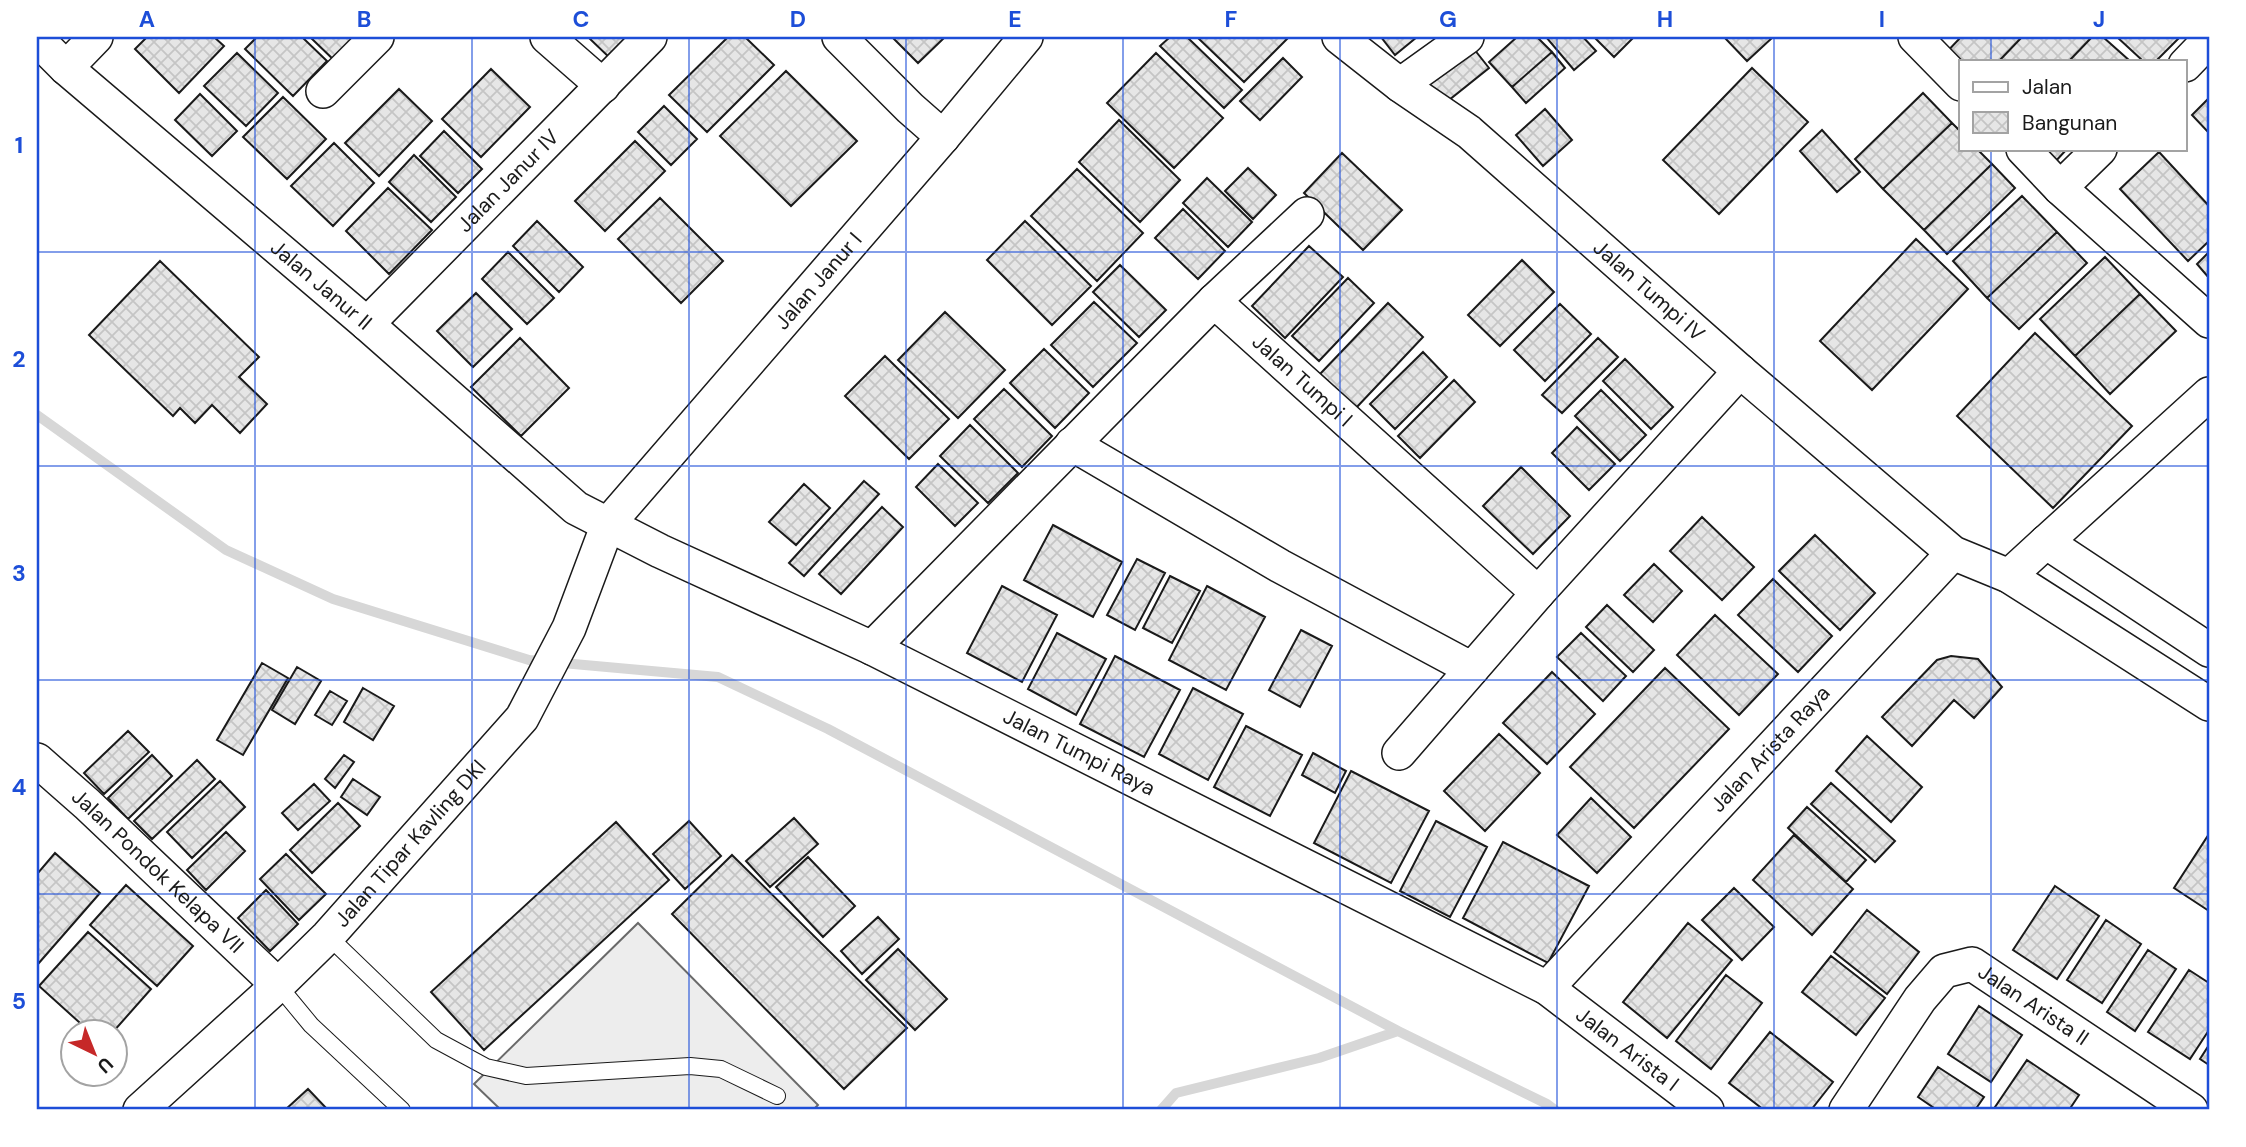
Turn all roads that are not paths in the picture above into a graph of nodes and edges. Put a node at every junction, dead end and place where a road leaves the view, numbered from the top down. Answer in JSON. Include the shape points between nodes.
{"nodes":[{"id":1,"x":96,"y":37,"type":"edge"},
{"id":2,"x":377,"y":37,"type":"edge"},
{"id":3,"x":547,"y":37,"type":"edge"},
{"id":4,"x":650,"y":37,"type":"edge"},
{"id":5,"x":839,"y":37,"type":"edge"},
{"id":6,"x":1026,"y":37,"type":"edge"},
{"id":7,"x":1339,"y":37,"type":"edge"},
{"id":8,"x":1467,"y":37,"type":"edge"},
{"id":9,"x":1915,"y":37,"type":"edge"},
{"id":10,"x":37,"y":39,"type":"edge"},
{"id":11,"x":2209,"y":40,"type":"edge"},
{"id":12,"x":2186,"y":64,"type":"edge"},
{"id":13,"x":66,"y":68,"type":"junction"},
{"id":14,"x":1959,"y":82,"type":"edge"},
{"id":15,"x":1400,"y":85,"type":"junction"},
{"id":16,"x":603,"y":86,"type":"junction"},
{"id":17,"x":323,"y":91,"type":"dead end"},
{"id":18,"x":943,"y":137,"type":"junction"},
{"id":19,"x":2024,"y":150,"type":"edge"},
{"id":20,"x":2099,"y":150,"type":"edge"},
{"id":21,"x":2060,"y":188,"type":"junction"},
{"id":22,"x":1307,"y":214,"type":"dead end"},
{"id":23,"x":1214,"y":301,"type":"junction"},
{"id":24,"x":2209,"y":321,"type":"edge"},
{"id":25,"x":367,"y":324,"type":"junction"},
{"id":26,"x":1740,"y":371,"type":"junction"},
{"id":27,"x":2209,"y":394,"type":"edge"},
{"id":28,"x":1072,"y":443,"type":"junction"},
{"id":29,"x":608,"y":524,"type":"junction"},
{"id":30,"x":2046,"y":542,"type":"junction"},
{"id":31,"x":1953,"y":553,"type":"junction"},
{"id":32,"x":2008,"y":576,"type":"junction"},
{"id":33,"x":1538,"y":593,"type":"junction"},
{"id":34,"x":872,"y":648,"type":"junction"},
{"id":35,"x":2209,"y":650,"type":"edge"},
{"id":36,"x":1472,"y":670,"type":"junction"},
{"id":37,"x":2209,"y":704,"type":"edge"},
{"id":38,"x":1399,"y":753,"type":"dead end"},
{"id":39,"x":37,"y":760,"type":"edge"},
{"id":40,"x":328,"y":936,"type":"junction"},
{"id":41,"x":278,"y":985,"type":"junction"},
{"id":42,"x":1547,"y":988,"type":"junction"},
{"id":43,"x":777,"y":1096,"type":"dead end"},
{"id":44,"x":140,"y":1110,"type":"edge"},
{"id":45,"x":402,"y":1110,"type":"edge"},
{"id":46,"x":1707,"y":1110,"type":"edge"},
{"id":47,"x":1846,"y":1110,"type":"edge"},
{"id":48,"x":2191,"y":1110,"type":"edge"}],
"edges":[{"from":1,"to":13,"type":"street"},
{"from":2,"to":17,"type":"street"},
{"from":3,"to":16,"type":"street"},
{"from":4,"to":16,"type":"street","name":"Jalan Janur IV"},
{"from":5,"to":18,"type":"street"},
{"from":6,"to":18,"type":"street","name":"Jalan Janur I"},
{"from":7,"to":15,"type":"street","name":"Jalan Tumpi IV"},
{"from":8,"to":15,"type":"street"},
{"from":9,"to":14,"type":"street"},
{"from":10,"to":13,"type":"street","name":"Jalan Janur II"},
{"from":11,"to":12,"type":"street"},
{"from":13,"to":25,"type":"street","name":"Jalan Janur II"},
{"from":15,"to":26,"type":"street","name":"Jalan Tumpi IV","via":[[1469,132]]},
{"from":16,"to":25,"type":"street","name":"Jalan Janur IV"},
{"from":18,"to":29,"type":"street","name":"Jalan Janur I"},
{"from":19,"to":21,"type":"street"},
{"from":20,"to":21,"type":"street"},
{"from":21,"to":24,"type":"street"},
{"from":22,"to":23,"type":"street"},
{"from":23,"to":28,"type":"street"},
{"from":23,"to":33,"type":"street","name":"Jalan Tumpi I"},
{"from":25,"to":29,"type":"street","name":"Jalan Janur II","via":[[576,508]]},
{"from":26,"to":31,"type":"street","name":"Jalan Tumpi IV"},
{"from":26,"to":33,"type":"street"},
{"from":27,"to":30,"type":"street"},
{"from":28,"to":34,"type":"street"},
{"from":28,"to":36,"type":"street","via":[[1280,566]]},
{"from":29,"to":34,"type":"street","name":"Jalan Tumpi Raya"},
{"from":29,"to":40,"type":"street","name":"Jalan Tipar Kavling DKI","via":[[569,628],[522,718]]},
{"from":30,"to":32,"type":"street"},
{"from":30,"to":35,"type":"street"},
{"from":31,"to":32,"type":"street"},
{"from":31,"to":42,"type":"street","name":"Jalan Arista Raya"},
{"from":32,"to":37,"type":"street"},
{"from":33,"to":36,"type":"street"},
{"from":34,"to":42,"type":"street","name":"Jalan Tumpi Raya"},
{"from":36,"to":38,"type":"street"},
{"from":39,"to":41,"type":"street","name":"Jalan Pondok Kelapa VII"},
{"from":40,"to":41,"type":"street","name":"Jalan Tipar Kavling DKI"},
{"from":40,"to":43,"type":"lane","via":[[436,1040],[486,1067],[526,1076],[690,1066],[721,1069]]},
{"from":41,"to":44,"type":"street","name":"Jalan Tipar Kavling DKI"},
{"from":41,"to":45,"type":"lane","via":[[311,1025]]},
{"from":42,"to":46,"type":"street","name":"Jalan Arista I"},
{"from":47,"to":48,"type":"street","name":"Jalan Arista II","via":[[1944,971],[1972,964]]}]}
